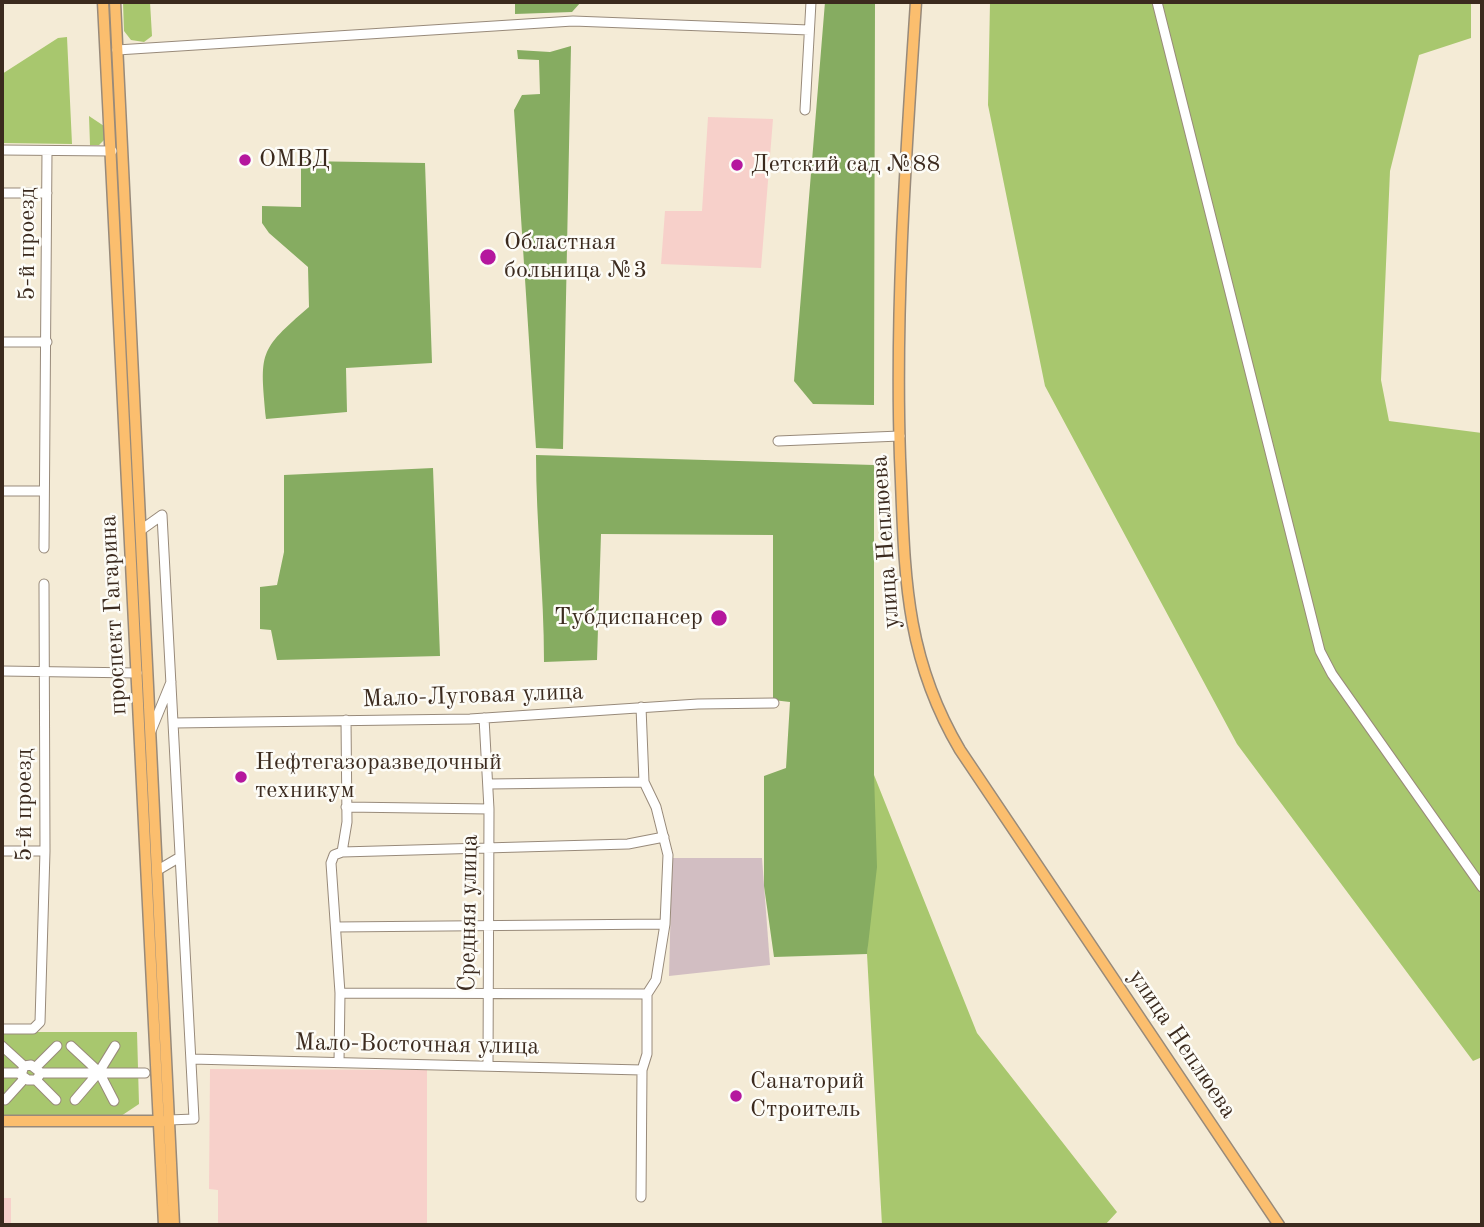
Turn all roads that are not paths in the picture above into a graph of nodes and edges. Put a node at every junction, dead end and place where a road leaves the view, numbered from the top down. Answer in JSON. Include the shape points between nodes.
{"nodes":[{"id":1,"x":103,"y":2,"type":"edge"},
{"id":2,"x":115,"y":2,"type":"edge"},
{"id":3,"x":811,"y":2,"type":"edge"},
{"id":4,"x":916,"y":2,"type":"edge"},
{"id":5,"x":1157,"y":2,"type":"edge"},
{"id":6,"x":809,"y":30,"type":"junction"},
{"id":7,"x":111,"y":51,"type":"junction"},
{"id":8,"x":805,"y":110,"type":"dead end"},
{"id":9,"x":2,"y":150,"type":"edge"},
{"id":10,"x":117,"y":150,"type":"junction"},
{"id":11,"x":47,"y":151,"type":"junction"},
{"id":12,"x":2,"y":193,"type":"edge"},
{"id":13,"x":47,"y":193,"type":"junction"},
{"id":14,"x":2,"y":342,"type":"edge"},
{"id":15,"x":47,"y":342,"type":"junction"},
{"id":16,"x":900,"y":436,"type":"junction"},
{"id":17,"x":778,"y":441,"type":"dead end"},
{"id":18,"x":2,"y":491,"type":"edge"},
{"id":19,"x":44,"y":491,"type":"junction"},
{"id":20,"x":141,"y":530,"type":"junction"},
{"id":21,"x":44,"y":548,"type":"dead end"},
{"id":22,"x":44,"y":584,"type":"dead end"},
{"id":23,"x":2,"y":671,"type":"edge"},
{"id":24,"x":44,"y":672,"type":"junction"},
{"id":25,"x":137,"y":673,"type":"junction"},
{"id":26,"x":172,"y":680,"type":"junction"},
{"id":27,"x":774,"y":703,"type":"dead end"},
{"id":28,"x":640,"y":707,"type":"junction"},
{"id":29,"x":484,"y":718,"type":"junction"},
{"id":30,"x":346,"y":720,"type":"junction"},
{"id":31,"x":174,"y":723,"type":"junction"},
{"id":32,"x":151,"y":731,"type":"junction"},
{"id":33,"x":645,"y":782,"type":"junction"},
{"id":34,"x":489,"y":784,"type":"junction"},
{"id":35,"x":346,"y":807,"type":"junction"},
{"id":36,"x":489,"y":809,"type":"junction"},
{"id":37,"x":664,"y":837,"type":"junction"},
{"id":38,"x":489,"y":847,"type":"junction"},
{"id":39,"x":2,"y":851,"type":"edge"},
{"id":40,"x":45,"y":851,"type":"junction"},
{"id":41,"x":342,"y":852,"type":"junction"},
{"id":42,"x":180,"y":857,"type":"junction"},
{"id":43,"x":158,"y":870,"type":"junction"},
{"id":44,"x":1482,"y":887,"type":"edge"},
{"id":45,"x":488,"y":924,"type":"junction"},
{"id":46,"x":665,"y":925,"type":"junction"},
{"id":47,"x":336,"y":927,"type":"junction"},
{"id":48,"x":340,"y":993,"type":"junction"},
{"id":49,"x":488,"y":994,"type":"junction"},
{"id":50,"x":647,"y":994,"type":"junction"},
{"id":51,"x":2,"y":1029,"type":"edge"},
{"id":52,"x":71,"y":1045,"type":"dead end"},
{"id":53,"x":2,"y":1046,"type":"edge"},
{"id":54,"x":57,"y":1046,"type":"dead end"},
{"id":55,"x":115,"y":1046,"type":"dead end"},
{"id":56,"x":191,"y":1059,"type":"junction"},
{"id":57,"x":339,"y":1062,"type":"junction"},
{"id":58,"x":488,"y":1066,"type":"junction"},
{"id":59,"x":642,"y":1070,"type":"junction"},
{"id":60,"x":99,"y":1072,"type":"junction"},
{"id":61,"x":2,"y":1073,"type":"edge"},
{"id":62,"x":23,"y":1073,"type":"junction"},
{"id":63,"x":38,"y":1073,"type":"junction"},
{"id":64,"x":145,"y":1073,"type":"dead end"},
{"id":65,"x":5,"y":1100,"type":"dead end"},
{"id":66,"x":56,"y":1100,"type":"dead end"},
{"id":67,"x":75,"y":1100,"type":"dead end"},
{"id":68,"x":114,"y":1101,"type":"dead end"},
{"id":69,"x":2,"y":1121,"type":"edge"},
{"id":70,"x":164,"y":1121,"type":"junction"},
{"id":71,"x":641,"y":1198,"type":"dead end"},
{"id":72,"x":164,"y":1225,"type":"edge"},
{"id":73,"x":174,"y":1225,"type":"edge"},
{"id":74,"x":1279,"y":1225,"type":"edge"}],
"edges":[{"from":1,"to":7,"type":"main road","name":"проспект Гагарина"},
{"from":2,"to":7,"type":"main road","name":"проспект Гагарина"},
{"from":3,"to":6,"type":"street"},
{"from":4,"to":16,"type":"main road","name":"улица Неплюева","via":[[898,288]]},
{"from":5,"to":44,"type":"street","via":[[1320,651],[1339,685]]},
{"from":6,"to":7,"type":"street","via":[[581,21]]},
{"from":6,"to":8,"type":"street"},
{"from":7,"to":10,"type":"main road","name":"проспект Гагарина"},
{"from":9,"to":11,"type":"street"},
{"from":10,"to":11,"type":"street"},
{"from":10,"to":20,"type":"main road","name":"проспект Гагарина"},
{"from":10,"to":25,"type":"main road","name":"проспект Гагарина"},
{"from":11,"to":13,"type":"street","name":"5-й проезд"},
{"from":12,"to":13,"type":"street"},
{"from":13,"to":15,"type":"street","name":"5-й проезд"},
{"from":14,"to":15,"type":"street"},
{"from":15,"to":19,"type":"street","name":"5-й проезд"},
{"from":16,"to":17,"type":"street"},
{"from":16,"to":74,"type":"main road","name":"улица Неплюева","via":[[908,603],[919,657],[938,711],[990,797]]},
{"from":18,"to":19,"type":"street"},
{"from":19,"to":21,"type":"street","name":"5-й проезд"},
{"from":20,"to":26,"type":"street","via":[[162,515]]},
{"from":20,"to":32,"type":"main road","name":"проспект Гагарина"},
{"from":22,"to":24,"type":"street","name":"5-й проезд"},
{"from":23,"to":24,"type":"street"},
{"from":24,"to":25,"type":"street"},
{"from":24,"to":40,"type":"street","name":"5-й проезд"},
{"from":25,"to":70,"type":"main road","name":"проспект Гагарина"},
{"from":26,"to":31,"type":"street"},
{"from":26,"to":32,"type":"street"},
{"from":27,"to":28,"type":"street","name":"Мало-Луговая улица"},
{"from":28,"to":29,"type":"street","name":"Мало-Луговая улица"},
{"from":28,"to":33,"type":"street"},
{"from":29,"to":30,"type":"street","name":"Мало-Луговая улица"},
{"from":29,"to":34,"type":"street","name":"Средняя улица"},
{"from":30,"to":31,"type":"street","name":"Мало-Луговая улица"},
{"from":30,"to":35,"type":"street"},
{"from":31,"to":42,"type":"street"},
{"from":32,"to":43,"type":"main road","name":"проспект Гагарина"},
{"from":33,"to":34,"type":"street"},
{"from":33,"to":37,"type":"street"},
{"from":34,"to":36,"type":"street","name":"Средняя улица"},
{"from":35,"to":36,"type":"street"},
{"from":35,"to":41,"type":"street"},
{"from":36,"to":38,"type":"street","name":"Средняя улица"},
{"from":37,"to":38,"type":"street","via":[[628,844]]},
{"from":37,"to":46,"type":"street","via":[[668,855]]},
{"from":38,"to":41,"type":"street"},
{"from":38,"to":45,"type":"street","name":"Средняя улица"},
{"from":39,"to":40,"type":"street"},
{"from":40,"to":51,"type":"street","name":"5-й проезд","via":[[39,1026]]},
{"from":41,"to":47,"type":"street","via":[[334,855],[331,863]]},
{"from":42,"to":43,"type":"street"},
{"from":42,"to":56,"type":"street"},
{"from":43,"to":70,"type":"main road","name":"проспект Гагарина"},
{"from":45,"to":46,"type":"street"},
{"from":45,"to":47,"type":"street"},
{"from":45,"to":49,"type":"street","name":"Средняя улица"},
{"from":46,"to":50,"type":"street","via":[[656,980]]},
{"from":47,"to":48,"type":"street"},
{"from":48,"to":49,"type":"street"},
{"from":48,"to":57,"type":"street"},
{"from":49,"to":50,"type":"street"},
{"from":49,"to":58,"type":"street","name":"Средняя улица"},
{"from":50,"to":59,"type":"street","via":[[647,1054]]},
{"from":52,"to":60,"type":"street"},
{"from":53,"to":62,"type":"street"},
{"from":54,"to":63,"type":"street"},
{"from":55,"to":60,"type":"street"},
{"from":56,"to":57,"type":"street","name":"Мало-Восточная улица"},
{"from":56,"to":70,"type":"street","via":[[194,1119]]},
{"from":57,"to":58,"type":"street","name":"Мало-Восточная улица"},
{"from":58,"to":59,"type":"street","name":"Мало-Восточная улица"},
{"from":59,"to":71,"type":"street"},
{"from":60,"to":63,"type":"street"},
{"from":60,"to":64,"type":"street"},
{"from":60,"to":67,"type":"street"},
{"from":60,"to":68,"type":"street"},
{"from":61,"to":62,"type":"street"},
{"from":62,"to":63,"type":"street"},
{"from":62,"to":63,"type":"street"},
{"from":62,"to":65,"type":"street"},
{"from":63,"to":66,"type":"street"},
{"from":69,"to":70,"type":"main road"},
{"from":70,"to":72,"type":"main road","name":"проспект Гагарина"},
{"from":70,"to":73,"type":"main road","name":"проспект Гагарина"}]}
